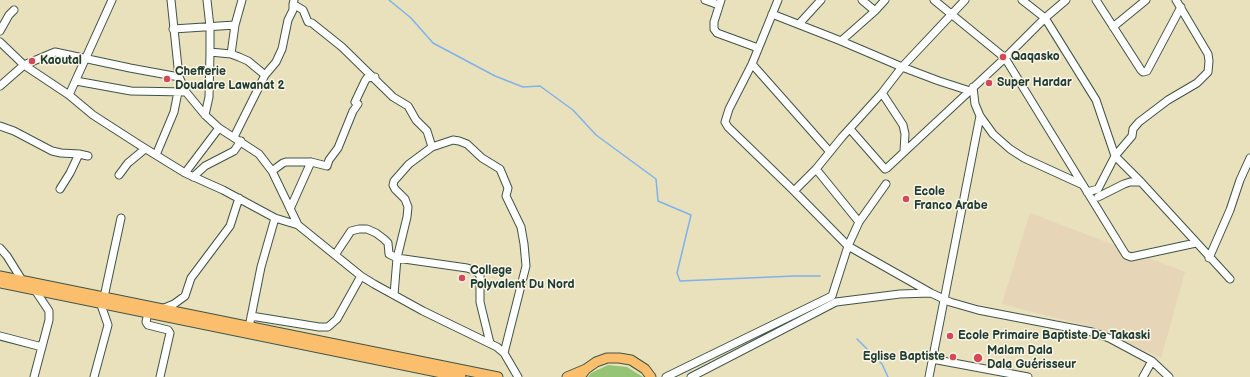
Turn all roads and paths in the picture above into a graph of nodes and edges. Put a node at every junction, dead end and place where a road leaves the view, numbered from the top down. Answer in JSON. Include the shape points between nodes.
{"nodes":[{"id":1,"x":171,"y":0,"type":"edge"},
{"id":2,"x":206,"y":0,"type":"edge"},
{"id":3,"x":242,"y":0,"type":"edge"},
{"id":4,"x":704,"y":0,"type":"edge"},
{"id":5,"x":778,"y":0,"type":"edge"},
{"id":6,"x":821,"y":0,"type":"edge"},
{"id":7,"x":862,"y":0,"type":"edge"},
{"id":8,"x":885,"y":0,"type":"edge"},
{"id":9,"x":934,"y":0,"type":"edge"},
{"id":10,"x":965,"y":0,"type":"edge"},
{"id":11,"x":1022,"y":0,"type":"edge"},
{"id":12,"x":1066,"y":0,"type":"edge"},
{"id":13,"x":1096,"y":0,"type":"edge"},
{"id":14,"x":1146,"y":0,"type":"edge"},
{"id":15,"x":1176,"y":0,"type":"edge"},
{"id":16,"x":109,"y":2,"type":"edge"},
{"id":17,"x":294,"y":2,"type":"edge"},
{"id":18,"x":720,"y":3,"type":"edge"},
{"id":19,"x":1181,"y":7,"type":"junction"},
{"id":20,"x":14,"y":10,"type":"dead end"},
{"id":21,"x":875,"y":11,"type":"junction"},
{"id":22,"x":772,"y":14,"type":"junction"},
{"id":23,"x":952,"y":15,"type":"junction"},
{"id":24,"x":1045,"y":18,"type":"junction"},
{"id":25,"x":799,"y":24,"type":"junction"},
{"id":26,"x":235,"y":25,"type":"junction"},
{"id":27,"x":210,"y":27,"type":"junction"},
{"id":28,"x":1113,"y":27,"type":"junction"},
{"id":29,"x":173,"y":29,"type":"junction"},
{"id":30,"x":0,"y":31,"type":"edge"},
{"id":31,"x":840,"y":41,"type":"junction"},
{"id":32,"x":0,"y":42,"type":"edge"},
{"id":33,"x":758,"y":48,"type":"junction"},
{"id":34,"x":210,"y":52,"type":"junction"},
{"id":35,"x":231,"y":54,"type":"junction"},
{"id":36,"x":1005,"y":58,"type":"junction"},
{"id":37,"x":86,"y":59,"type":"junction"},
{"id":38,"x":752,"y":64,"type":"junction"},
{"id":39,"x":24,"y":65,"type":"junction"},
{"id":40,"x":902,"y":67,"type":"junction"},
{"id":41,"x":265,"y":74,"type":"junction"},
{"id":42,"x":179,"y":77,"type":"junction"},
{"id":43,"x":375,"y":77,"type":"junction"},
{"id":44,"x":76,"y":81,"type":"junction"},
{"id":45,"x":0,"y":86,"type":"edge"},
{"id":46,"x":972,"y":89,"type":"junction"},
{"id":47,"x":182,"y":92,"type":"junction"},
{"id":48,"x":882,"y":93,"type":"junction"},
{"id":49,"x":69,"y":95,"type":"junction"},
{"id":50,"x":205,"y":115,"type":"junction"},
{"id":51,"x":980,"y":116,"type":"junction"},
{"id":52,"x":0,"y":126,"type":"edge"},
{"id":53,"x":219,"y":128,"type":"junction"},
{"id":54,"x":850,"y":129,"type":"junction"},
{"id":55,"x":234,"y":137,"type":"junction"},
{"id":56,"x":241,"y":141,"type":"junction"},
{"id":57,"x":432,"y":147,"type":"junction"},
{"id":58,"x":145,"y":149,"type":"junction"},
{"id":59,"x":904,"y":151,"type":"junction"},
{"id":60,"x":830,"y":152,"type":"junction"},
{"id":61,"x":79,"y":154,"type":"junction"},
{"id":62,"x":156,"y":155,"type":"junction"},
{"id":63,"x":88,"y":156,"type":"dead end"},
{"id":64,"x":1115,"y":156,"type":"junction"},
{"id":65,"x":1250,"y":158,"type":"edge"},
{"id":66,"x":311,"y":162,"type":"junction"},
{"id":67,"x":816,"y":169,"type":"junction"},
{"id":68,"x":272,"y":171,"type":"junction"},
{"id":69,"x":185,"y":173,"type":"junction"},
{"id":70,"x":119,"y":175,"type":"dead end"},
{"id":71,"x":193,"y":177,"type":"junction"},
{"id":72,"x":1141,"y":182,"type":"junction"},
{"id":73,"x":886,"y":184,"type":"dead end"},
{"id":74,"x":60,"y":189,"type":"dead end"},
{"id":75,"x":1085,"y":189,"type":"junction"},
{"id":76,"x":1098,"y":189,"type":"junction"},
{"id":77,"x":794,"y":191,"type":"junction"},
{"id":78,"x":1098,"y":197,"type":"junction"},
{"id":79,"x":239,"y":198,"type":"junction"},
{"id":80,"x":290,"y":209,"type":"junction"},
{"id":81,"x":1097,"y":210,"type":"junction"},
{"id":82,"x":121,"y":218,"type":"dead end"},
{"id":83,"x":275,"y":218,"type":"junction"},
{"id":84,"x":859,"y":222,"type":"junction"},
{"id":85,"x":298,"y":225,"type":"junction"},
{"id":86,"x":1196,"y":243,"type":"junction"},
{"id":87,"x":848,"y":246,"type":"junction"},
{"id":88,"x":0,"y":248,"type":"edge"},
{"id":89,"x":335,"y":256,"type":"junction"},
{"id":90,"x":398,"y":258,"type":"junction"},
{"id":91,"x":1209,"y":258,"type":"junction"},
{"id":92,"x":0,"y":276,"type":"edge"},
{"id":93,"x":361,"y":276,"type":"junction"},
{"id":94,"x":1230,"y":279,"type":"dead end"},
{"id":95,"x":22,"y":280,"type":"junction"},
{"id":96,"x":0,"y":284,"type":"edge"},
{"id":97,"x":35,"y":290,"type":"junction"},
{"id":98,"x":931,"y":293,"type":"junction"},
{"id":99,"x":394,"y":295,"type":"junction"},
{"id":100,"x":834,"y":299,"type":"junction"},
{"id":101,"x":944,"y":300,"type":"junction"},
{"id":102,"x":103,"y":301,"type":"junction"},
{"id":103,"x":162,"y":309,"type":"junction"},
{"id":104,"x":148,"y":313,"type":"junction"},
{"id":105,"x":251,"y":316,"type":"junction"},
{"id":106,"x":249,"y":327,"type":"junction"},
{"id":107,"x":0,"y":336,"type":"edge"},
{"id":108,"x":490,"y":343,"type":"junction"},
{"id":109,"x":42,"y":347,"type":"junction"},
{"id":110,"x":504,"y":353,"type":"junction"},
{"id":111,"x":932,"y":359,"type":"junction"},
{"id":112,"x":1152,"y":361,"type":"junction"},
{"id":113,"x":583,"y":373,"type":"edge"},
{"id":114,"x":34,"y":377,"type":"edge"},
{"id":115,"x":94,"y":377,"type":"edge"},
{"id":116,"x":160,"y":377,"type":"edge"},
{"id":117,"x":461,"y":377,"type":"edge"},
{"id":118,"x":498,"y":377,"type":"edge"},
{"id":119,"x":518,"y":377,"type":"edge"},
{"id":120,"x":567,"y":377,"type":"edge"},
{"id":121,"x":651,"y":377,"type":"edge"},
{"id":122,"x":666,"y":377,"type":"edge"},
{"id":123,"x":691,"y":377,"type":"edge"},
{"id":124,"x":929,"y":377,"type":"edge"},
{"id":125,"x":1028,"y":377,"type":"edge"},
{"id":126,"x":1144,"y":377,"type":"edge"},
{"id":127,"x":1168,"y":377,"type":"edge"}],
"edges":[{"from":1,"to":29,"type":"street"},
{"from":2,"to":27,"type":"street"},
{"from":3,"to":26,"type":"street"},
{"from":4,"to":18,"type":"street"},
{"from":5,"to":22,"type":"street"},
{"from":6,"to":25,"type":"street"},
{"from":7,"to":21,"type":"street"},
{"from":8,"to":21,"type":"street"},
{"from":9,"to":23,"type":"street"},
{"from":10,"to":23,"type":"street"},
{"from":11,"to":24,"type":"street"},
{"from":12,"to":24,"type":"street"},
{"from":13,"to":28,"type":"street"},
{"from":14,"to":28,"type":"street"},
{"from":15,"to":19,"type":"street"},
{"from":16,"to":37,"type":"street"},
{"from":17,"to":41,"type":"street","via":[[282,49],[276,62]]},
{"from":17,"to":43,"type":"street","via":[[303,10],[308,22],[342,47]]},
{"from":18,"to":33,"type":"street","via":[[714,22],[717,33]]},
{"from":19,"to":28,"type":"street","via":[[1147,71],[1141,70]]},
{"from":19,"to":64,"type":"street","via":[[1208,54],[1208,72],[1197,83],[1168,100],[1139,122],[1133,129],[1132,136]]},
{"from":20,"to":30,"type":"street"},
{"from":21,"to":31,"type":"street"},
{"from":22,"to":25,"type":"street"},
{"from":22,"to":33,"type":"street"},
{"from":23,"to":36,"type":"street"},
{"from":23,"to":40,"type":"street"},
{"from":24,"to":36,"type":"street"},
{"from":24,"to":64,"type":"street","via":[[1096,100]]},
{"from":25,"to":31,"type":"street"},
{"from":26,"to":27,"type":"street"},
{"from":26,"to":35,"type":"street"},
{"from":27,"to":29,"type":"street"},
{"from":27,"to":34,"type":"street"},
{"from":29,"to":42,"type":"street"},
{"from":31,"to":40,"type":"street"},
{"from":32,"to":39,"type":"street"},
{"from":33,"to":38,"type":"street"},
{"from":34,"to":35,"type":"street"},
{"from":34,"to":50,"type":"street","via":[[208,105]]},
{"from":35,"to":41,"type":"street","via":[[248,61]]},
{"from":36,"to":46,"type":"street"},
{"from":36,"to":75,"type":"street"},
{"from":37,"to":39,"type":"street","via":[[55,52]]},
{"from":37,"to":42,"type":"street"},
{"from":37,"to":44,"type":"street"},
{"from":38,"to":60,"type":"street"},
{"from":38,"to":77,"type":"street","via":[[725,122]]},
{"from":39,"to":45,"type":"street"},
{"from":39,"to":49,"type":"street"},
{"from":40,"to":46,"type":"street","via":[[939,81]]},
{"from":40,"to":48,"type":"street"},
{"from":41,"to":55,"type":"street"},
{"from":42,"to":47,"type":"street"},
{"from":43,"to":57,"type":"street","via":[[393,97],[408,106],[426,131]]},
{"from":43,"to":66,"type":"street","via":[[364,80],[355,102],[358,104],[327,166]]},
{"from":44,"to":47,"type":"street","via":[[130,91]]},
{"from":44,"to":49,"type":"street"},
{"from":46,"to":51,"type":"street"},
{"from":46,"to":59,"type":"street"},
{"from":47,"to":50,"type":"street"},
{"from":47,"to":62,"type":"street"},
{"from":48,"to":54,"type":"street"},
{"from":48,"to":59,"type":"street","via":[[903,125]]},
{"from":49,"to":58,"type":"street","via":[[93,115]]},
{"from":50,"to":53,"type":"street"},
{"from":51,"to":75,"type":"street","via":[[993,134],[1010,149]]},
{"from":51,"to":101,"type":"street"},
{"from":52,"to":61,"type":"street","via":[[52,151]]},
{"from":53,"to":55,"type":"street"},
{"from":53,"to":69,"type":"street"},
{"from":54,"to":59,"type":"street","via":[[884,168],[890,166]]},
{"from":54,"to":60,"type":"street"},
{"from":55,"to":56,"type":"street"},
{"from":56,"to":68,"type":"street","via":[[259,154]]},
{"from":56,"to":71,"type":"street","via":[[234,151],[205,166]]},
{"from":57,"to":90,"type":"street","via":[[409,164],[394,181],[395,190],[408,207]]},
{"from":57,"to":110,"type":"street","via":[[453,140],[467,144],[482,158],[500,169],[508,188],[506,196],[521,228],[526,266]]},
{"from":58,"to":62,"type":"street"},
{"from":58,"to":70,"type":"street","via":[[128,163]]},
{"from":60,"to":67,"type":"street"},
{"from":61,"to":63,"type":"street"},
{"from":61,"to":74,"type":"street"},
{"from":62,"to":69,"type":"street"},
{"from":64,"to":72,"type":"street"},
{"from":64,"to":76,"type":"street"},
{"from":65,"to":91,"type":"street"},
{"from":66,"to":68,"type":"street","via":[[286,162]]},
{"from":66,"to":80,"type":"street"},
{"from":67,"to":77,"type":"street"},
{"from":67,"to":84,"type":"street"},
{"from":68,"to":80,"type":"street"},
{"from":69,"to":71,"type":"street"},
{"from":71,"to":79,"type":"street"},
{"from":72,"to":78,"type":"street","via":[[1124,184]]},
{"from":72,"to":86,"type":"street"},
{"from":73,"to":84,"type":"street"},
{"from":75,"to":76,"type":"street"},
{"from":75,"to":81,"type":"street"},
{"from":76,"to":78,"type":"street"},
{"from":77,"to":87,"type":"street"},
{"from":78,"to":81,"type":"street"},
{"from":79,"to":83,"type":"street"},
{"from":79,"to":103,"type":"street","via":[[230,226],[191,278],[185,296]]},
{"from":80,"to":85,"type":"street"},
{"from":81,"to":86,"type":"street","via":[[1128,256]]},
{"from":82,"to":102,"type":"street"},
{"from":83,"to":85,"type":"street"},
{"from":83,"to":105,"type":"street"},
{"from":84,"to":87,"type":"street"},
{"from":85,"to":89,"type":"street"},
{"from":86,"to":91,"type":"street"},
{"from":87,"to":98,"type":"street"},
{"from":87,"to":100,"type":"street"},
{"from":88,"to":95,"type":"street"},
{"from":89,"to":90,"type":"street","via":[[351,231],[359,229],[372,230],[388,243],[389,254]]},
{"from":89,"to":93,"type":"street"},
{"from":90,"to":99,"type":"street"},
{"from":90,"to":108,"type":"street","via":[[476,271],[480,275],[480,302]]},
{"from":91,"to":94,"type":"street"},
{"from":92,"to":95,"type":"main road"},
{"from":93,"to":99,"type":"street"},
{"from":93,"to":105,"type":"street","via":[[337,319],[328,327]]},
{"from":95,"to":102,"type":"main road"},
{"from":96,"to":97,"type":"main road"},
{"from":97,"to":102,"type":"main road"},
{"from":97,"to":109,"type":"street","via":[[49,311]]},
{"from":98,"to":100,"type":"street"},
{"from":98,"to":101,"type":"street"},
{"from":99,"to":108,"type":"street"},
{"from":100,"to":122,"type":"street"},
{"from":100,"to":123,"type":"street"},
{"from":101,"to":111,"type":"street"},
{"from":101,"to":112,"type":"street","via":[[978,310],[1092,332]]},
{"from":102,"to":103,"type":"main road"},
{"from":102,"to":104,"type":"main road"},
{"from":102,"to":115,"type":"street","via":[[108,325]]},
{"from":103,"to":106,"type":"main road"},
{"from":104,"to":116,"type":"street","via":[[148,325],[168,330],[170,333]]},
{"from":104,"to":117,"type":"main road"},
{"from":105,"to":106,"type":"street"},
{"from":106,"to":118,"type":"main road"},
{"from":107,"to":109,"type":"street"},
{"from":108,"to":110,"type":"street"},
{"from":109,"to":114,"type":"street"},
{"from":110,"to":119,"type":"street"},
{"from":111,"to":124,"type":"street"},
{"from":111,"to":125,"type":"street"},
{"from":112,"to":126,"type":"street"},
{"from":112,"to":127,"type":"street"},
{"from":113,"to":120,"type":"main road"},
{"from":113,"to":121,"type":"main road","via":[[596,362],[607,358],[620,358],[631,360],[645,369]]}]}
